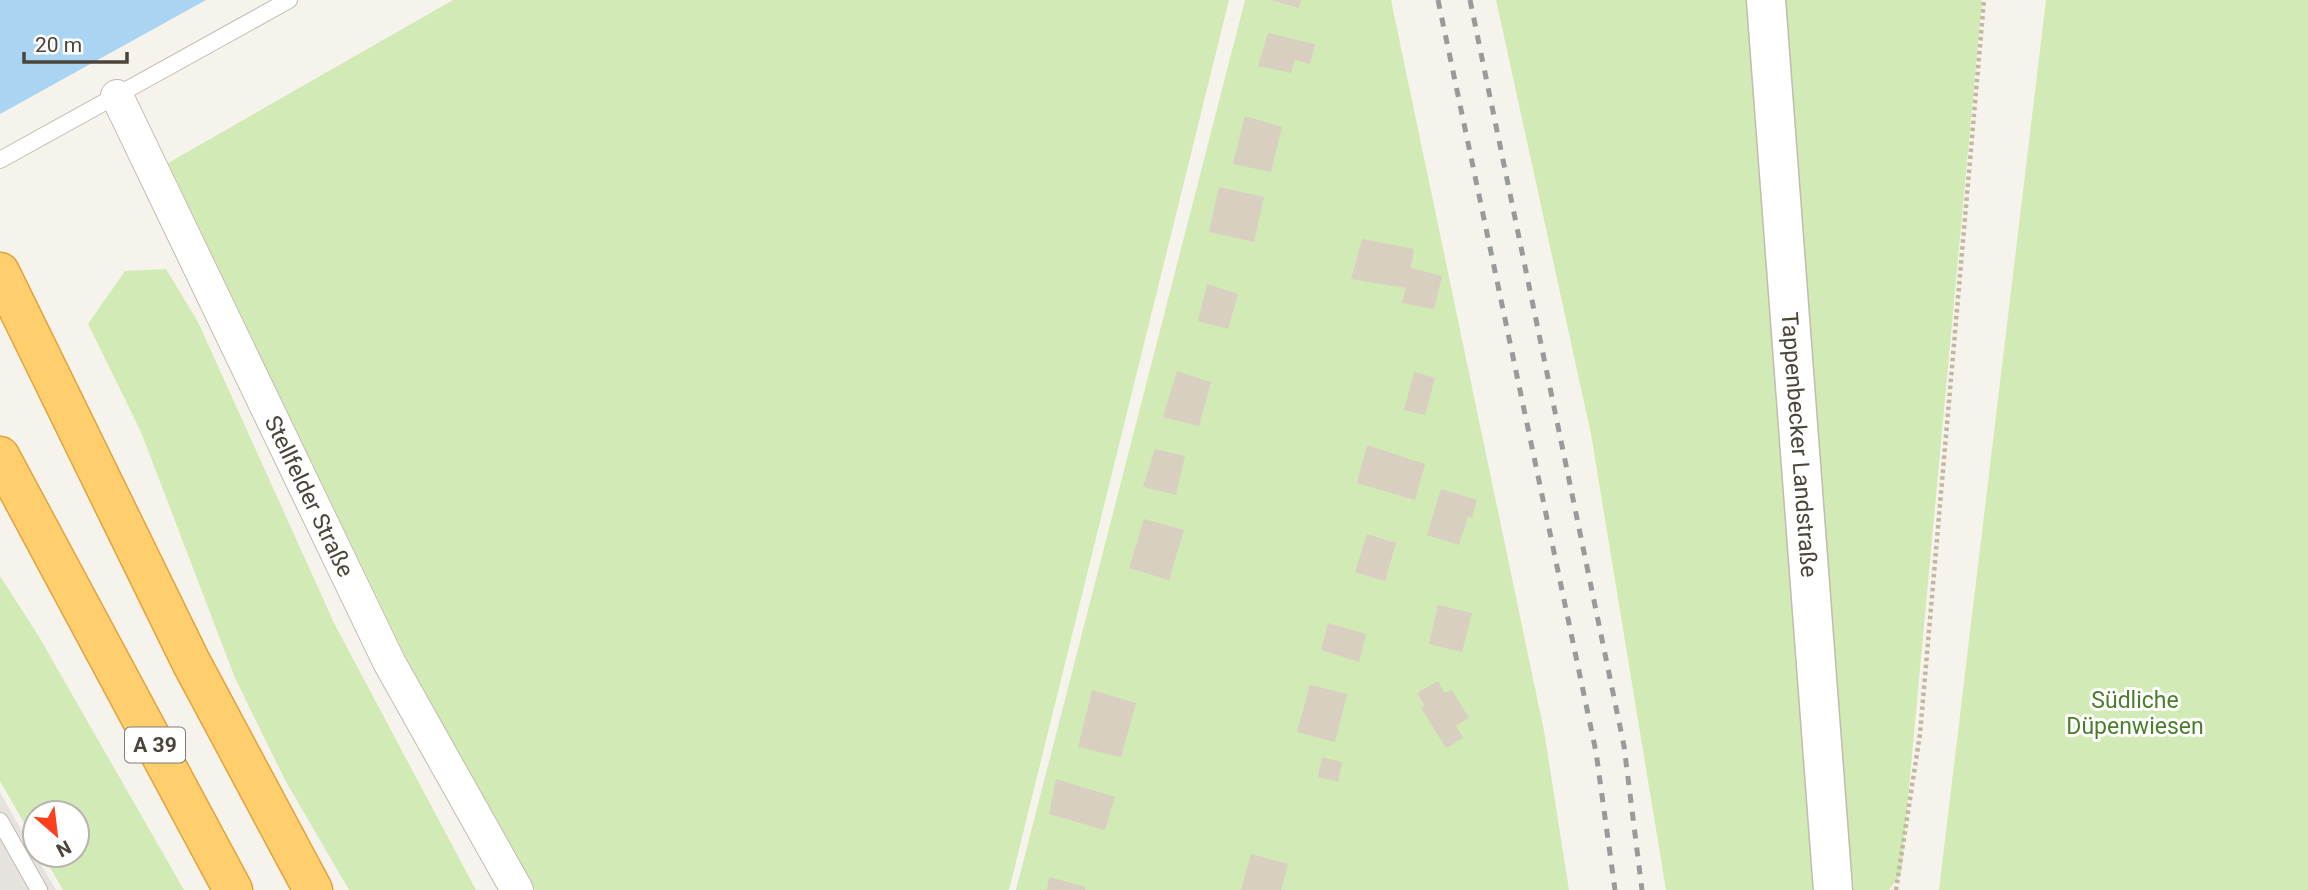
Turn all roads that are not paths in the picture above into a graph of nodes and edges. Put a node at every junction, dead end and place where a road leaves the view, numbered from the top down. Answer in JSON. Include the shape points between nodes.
{"nodes":[{"id":1,"x":289,"y":0,"type":"edge"},
{"id":2,"x":1766,"y":0,"type":"edge"},
{"id":3,"x":117,"y":96,"type":"junction"},
{"id":4,"x":0,"y":160,"type":"edge"},
{"id":5,"x":0,"y":272,"type":"edge"},
{"id":6,"x":0,"y":456,"type":"edge"},
{"id":7,"x":0,"y":821,"type":"edge"},
{"id":8,"x":39,"y":890,"type":"edge"},
{"id":9,"x":233,"y":890,"type":"edge"},
{"id":10,"x":313,"y":890,"type":"edge"},
{"id":11,"x":516,"y":890,"type":"edge"},
{"id":12,"x":1833,"y":890,"type":"edge"}],
"edges":[{"from":1,"to":3,"type":"lane"},
{"from":2,"to":12,"type":"street","name":"Tappenbecker Landstraße"},
{"from":3,"to":4,"type":"lane"},
{"from":3,"to":11,"type":"street","name":"Stellfelder Straße","via":[[388,662]]},
{"from":5,"to":10,"type":"highway","via":[[191,662]]},
{"from":6,"to":9,"type":"highway","number":"A 39"},
{"from":7,"to":8,"type":"lane"}]}
